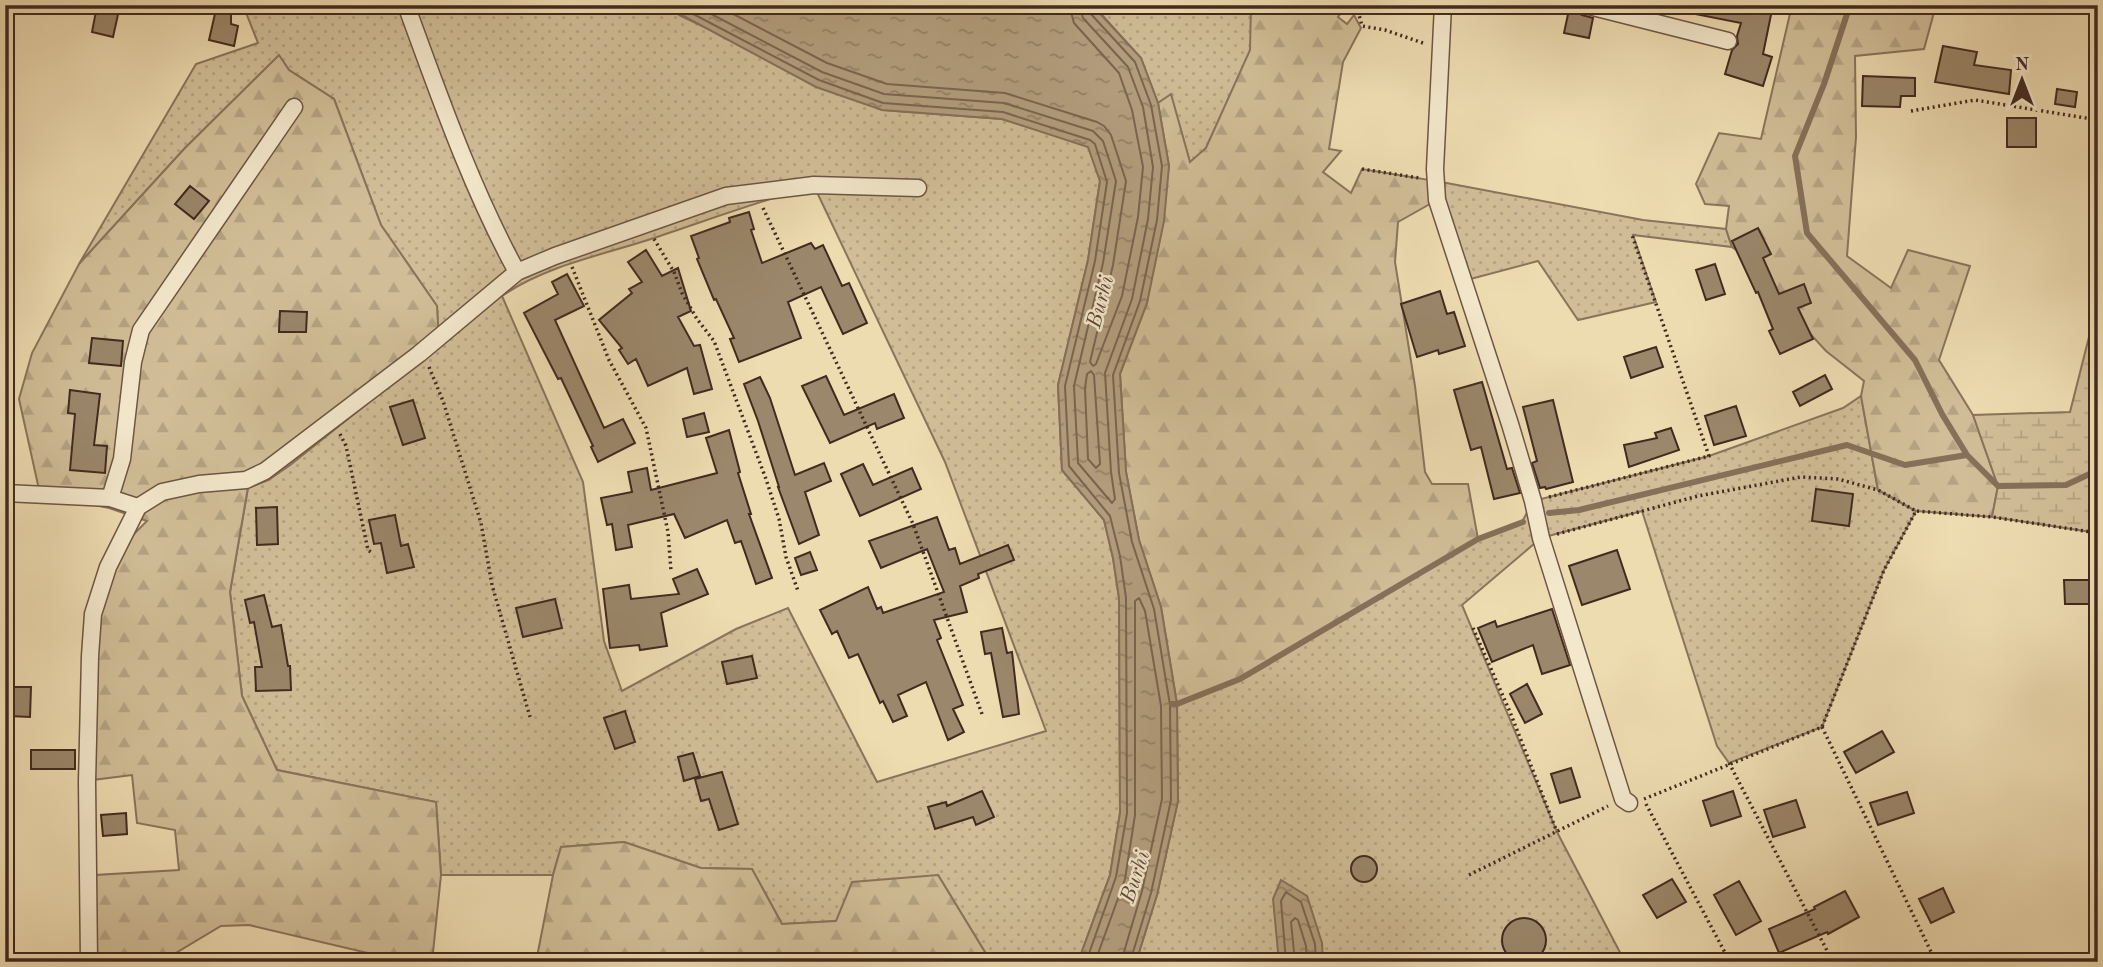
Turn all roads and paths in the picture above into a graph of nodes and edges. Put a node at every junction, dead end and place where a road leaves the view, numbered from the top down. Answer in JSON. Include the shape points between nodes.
{"nodes":[{"id":1,"x":406,"y":5,"type":"edge"},
{"id":2,"x":1443,"y":5,"type":"edge"},
{"id":3,"x":1585,"y":5,"type":"edge"},
{"id":4,"x":1358,"y":12,"type":"dead end"},
{"id":5,"x":1441,"y":41,"type":"junction"},
{"id":6,"x":1728,"y":41,"type":"dead end"},
{"id":7,"x":293,"y":107,"type":"dead end"},
{"id":8,"x":1911,"y":111,"type":"dead end"},
{"id":9,"x":2098,"y":120,"type":"edge"},
{"id":10,"x":1362,"y":169,"type":"dead end"},
{"id":11,"x":1436,"y":181,"type":"junction"},
{"id":12,"x":918,"y":188,"type":"dead end"},
{"id":13,"x":756,"y":193,"type":"junction"},
{"id":14,"x":646,"y":225,"type":"junction"},
{"id":15,"x":1632,"y":235,"type":"dead end"},
{"id":16,"x":567,"y":252,"type":"junction"},
{"id":17,"x":517,"y":272,"type":"junction"},
{"id":18,"x":419,"y":354,"type":"junction"},
{"id":19,"x":333,"y":420,"type":"junction"},
{"id":20,"x":5,"y":493,"type":"edge"},
{"id":21,"x":110,"y":498,"type":"junction"},
{"id":22,"x":1533,"y":501,"type":"junction"},
{"id":23,"x":138,"y":507,"type":"junction"},
{"id":24,"x":1916,"y":511,"type":"junction"},
{"id":25,"x":2098,"y":533,"type":"edge"},
{"id":26,"x":1541,"y":538,"type":"junction"},
{"id":27,"x":372,"y":553,"type":"dead end"},
{"id":28,"x":671,"y":571,"type":"dead end"},
{"id":29,"x":799,"y":591,"type":"dead end"},
{"id":30,"x":1473,"y":628,"type":"dead end"},
{"id":31,"x":982,"y":714,"type":"dead end"},
{"id":32,"x":530,"y":716,"type":"dead end"},
{"id":33,"x":1822,"y":727,"type":"junction"},
{"id":34,"x":1729,"y":763,"type":"junction"},
{"id":35,"x":1631,"y":800,"type":"junction"},
{"id":36,"x":1557,"y":832,"type":"junction"},
{"id":37,"x":1469,"y":874,"type":"dead end"},
{"id":38,"x":89,"y":962,"type":"edge"},
{"id":39,"x":1730,"y":962,"type":"edge"},
{"id":40,"x":1833,"y":962,"type":"edge"},
{"id":41,"x":1936,"y":962,"type":"edge"}],
"edges":[{"from":1,"to":17,"type":"street","via":[[443,105]]},
{"from":2,"to":5,"type":"street"},
{"from":3,"to":6,"type":"street"},
{"from":4,"to":5,"type":"path","via":[[1362,26],[1420,43]]},
{"from":5,"to":11,"type":"street"},
{"from":7,"to":21,"type":"street","via":[[141,330],[132,362],[122,459]]},
{"from":8,"to":9,"type":"path","via":[[1975,100]]},
{"from":10,"to":11,"type":"path"},
{"from":11,"to":22,"type":"street","via":[[1437,200]]},
{"from":12,"to":13,"type":"street","via":[[814,185]]},
{"from":13,"to":14,"type":"street","via":[[726,196]]},
{"from":13,"to":31,"type":"path","via":[[913,524]]},
{"from":14,"to":16,"type":"street"},
{"from":14,"to":29,"type":"path","via":[[713,341],[766,479]]},
{"from":15,"to":22,"type":"path","via":[[1709,456]]},
{"from":16,"to":17,"type":"street"},
{"from":16,"to":28,"type":"path","via":[[609,359],[646,428],[668,532]]},
{"from":17,"to":18,"type":"street"},
{"from":18,"to":19,"type":"street"},
{"from":18,"to":32,"type":"path","via":[[432,372],[466,474]]},
{"from":19,"to":23,"type":"street","via":[[246,480],[162,492]]},
{"from":19,"to":27,"type":"path","via":[[346,446]]},
{"from":20,"to":21,"type":"street"},
{"from":21,"to":23,"type":"street"},
{"from":22,"to":26,"type":"street"},
{"from":23,"to":38,"type":"street","via":[[108,568],[93,614],[87,782]]},
{"from":24,"to":25,"type":"path"},
{"from":24,"to":26,"type":"path","via":[[1878,490],[1838,478],[1801,477],[1698,496]]},
{"from":24,"to":33,"type":"path","via":[[1884,570]]},
{"from":26,"to":35,"type":"street"},
{"from":30,"to":36,"type":"path"},
{"from":33,"to":34,"type":"path"},
{"from":33,"to":41,"type":"path"},
{"from":34,"to":35,"type":"path"},
{"from":34,"to":40,"type":"path"},
{"from":35,"to":36,"type":"path"},
{"from":35,"to":39,"type":"path"},
{"from":36,"to":37,"type":"path"}]}
